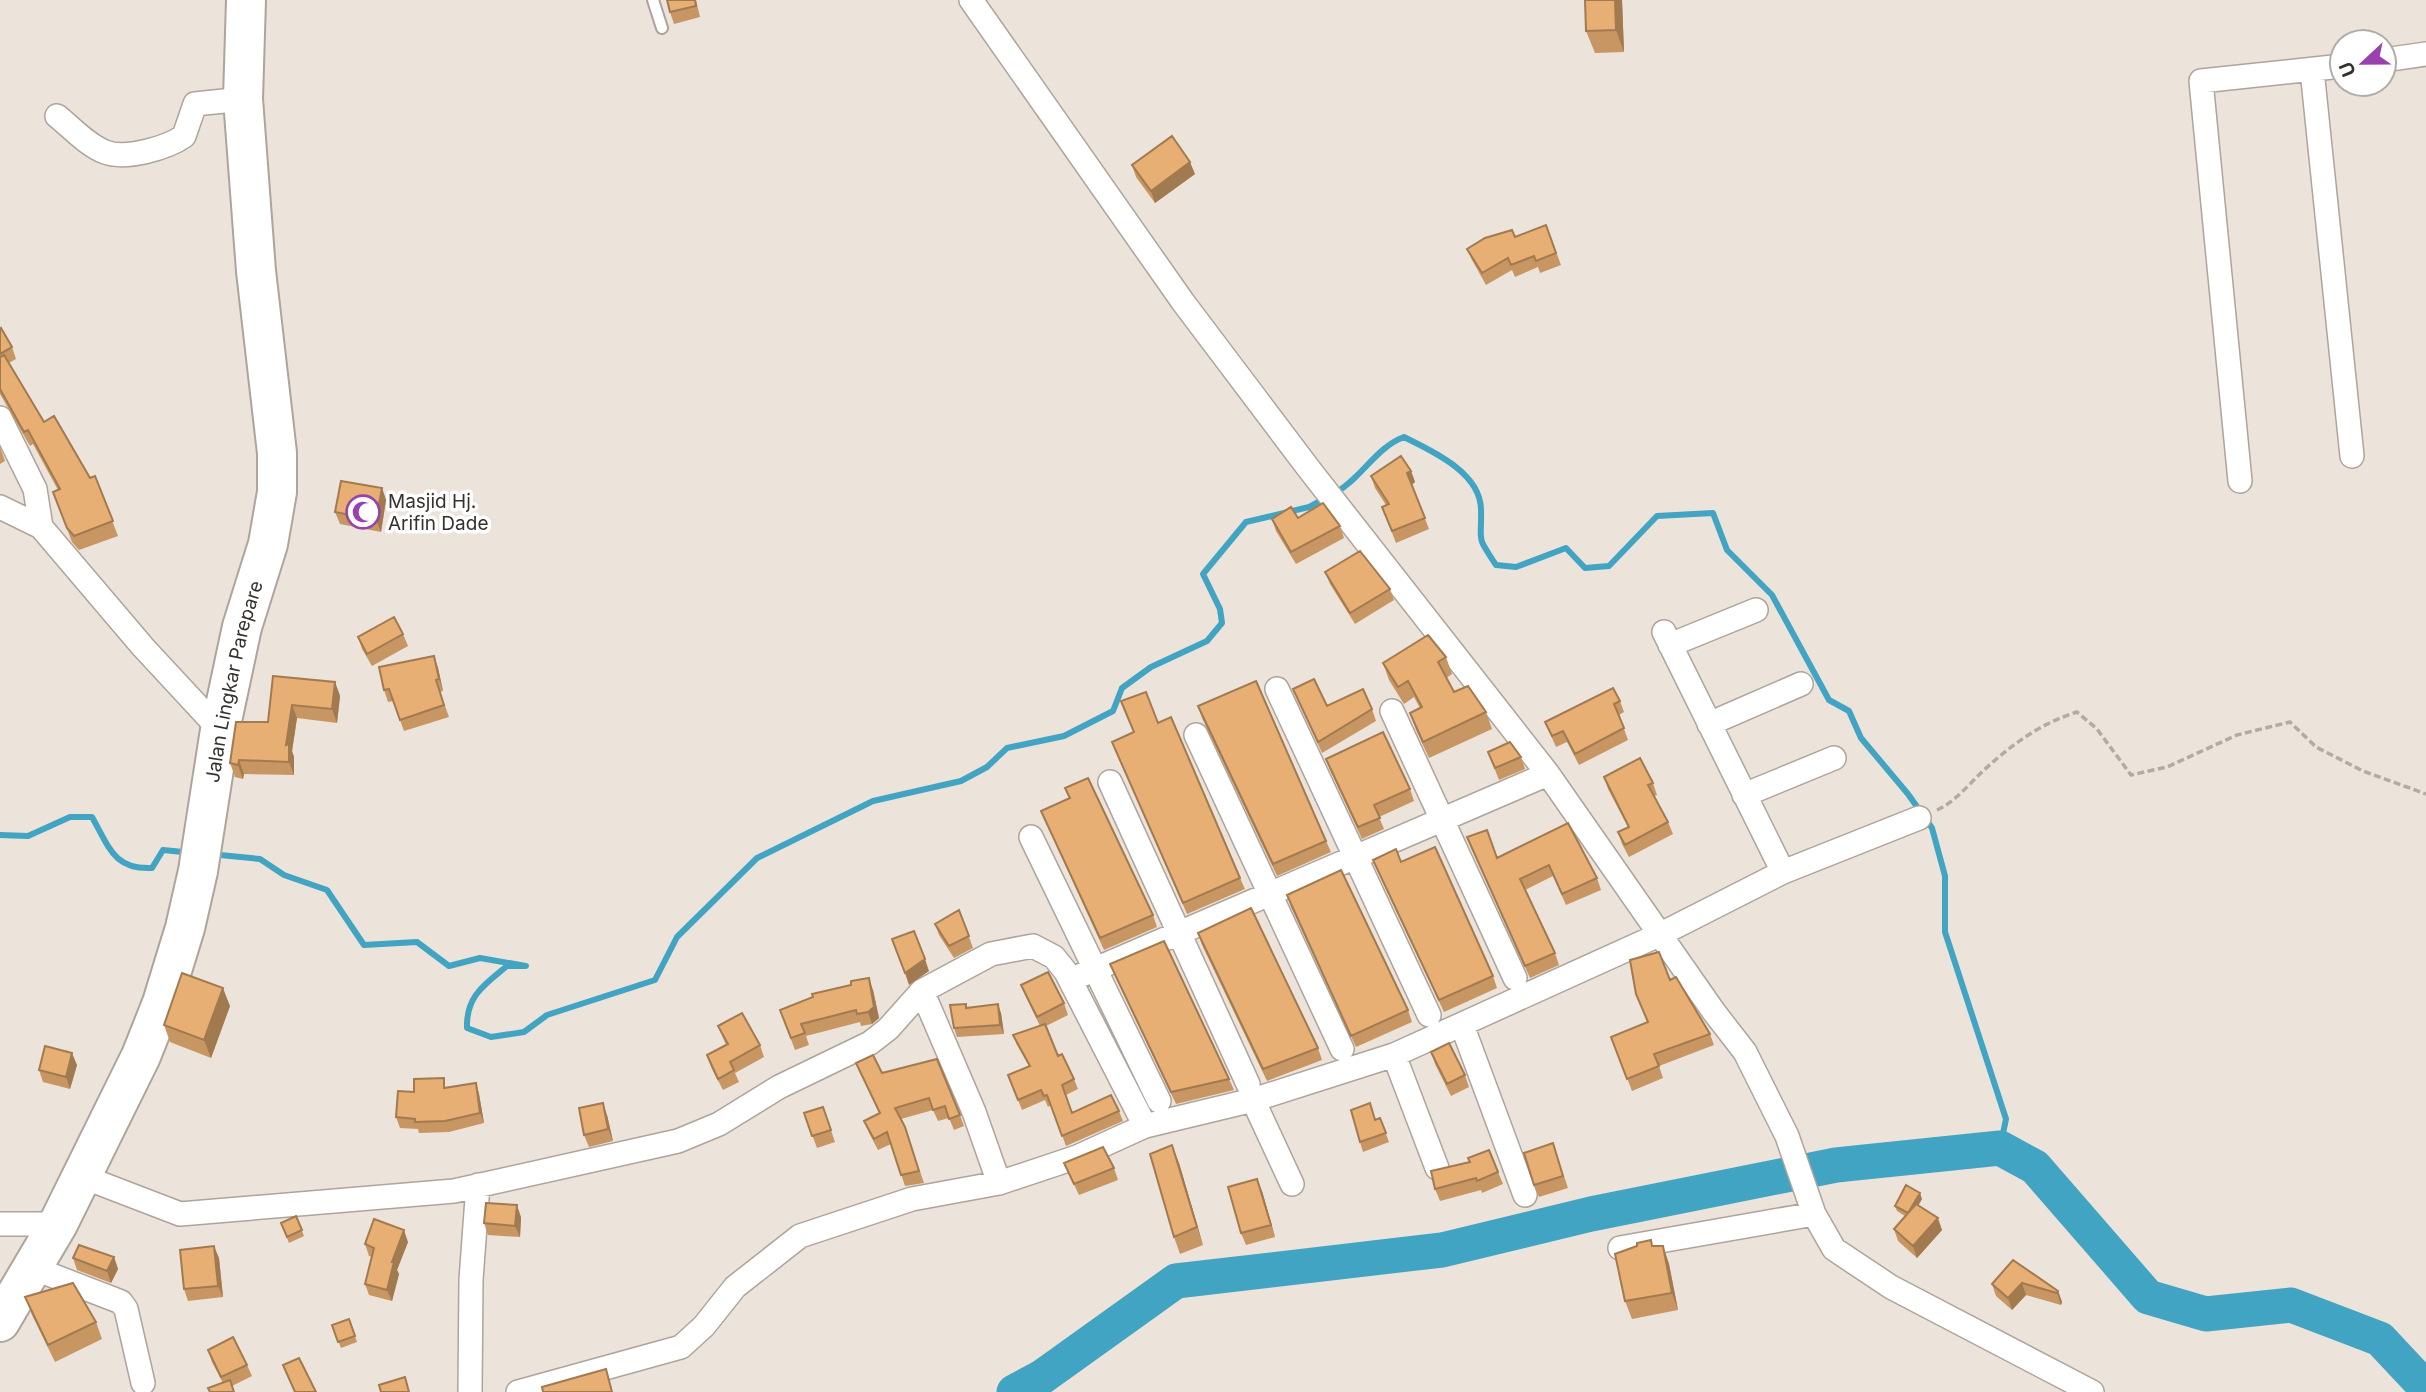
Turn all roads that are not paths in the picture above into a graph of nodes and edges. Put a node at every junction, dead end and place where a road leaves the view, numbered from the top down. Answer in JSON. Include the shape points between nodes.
{"nodes":[{"id":1,"x":246,"y":0,"type":"edge"},
{"id":2,"x":653,"y":0,"type":"edge"},
{"id":3,"x":971,"y":0,"type":"edge"},
{"id":4,"x":662,"y":28,"type":"dead end"},
{"id":5,"x":2426,"y":54,"type":"edge"},
{"id":6,"x":2398,"y":58,"type":"edge"},
{"id":7,"x":2426,"y":65,"type":"edge"},
{"id":8,"x":2328,"y":68,"type":"edge"},
{"id":9,"x":2312,"y":70,"type":"junction"},
{"id":10,"x":243,"y":99,"type":"junction"},
{"id":11,"x":57,"y":116,"type":"dead end"},
{"id":12,"x":0,"y":418,"type":"edge"},
{"id":13,"x":2352,"y":456,"type":"dead end"},
{"id":14,"x":2240,"y":481,"type":"dead end"},
{"id":15,"x":0,"y":507,"type":"edge"},
{"id":16,"x":41,"y":527,"type":"junction"},
{"id":17,"x":1756,"y":610,"type":"dead end"},
{"id":18,"x":1801,"y":684,"type":"dead end"},
{"id":19,"x":1277,"y":689,"type":"dead end"},
{"id":20,"x":1392,"y":710,"type":"dead end"},
{"id":21,"x":1709,"y":724,"type":"junction"},
{"id":22,"x":220,"y":730,"type":"junction"},
{"id":23,"x":1196,"y":735,"type":"dead end"},
{"id":24,"x":1835,"y":758,"type":"dead end"},
{"id":25,"x":1548,"y":774,"type":"junction"},
{"id":26,"x":1110,"y":782,"type":"dead end"},
{"id":27,"x":1744,"y":795,"type":"junction"},
{"id":28,"x":1919,"y":818,"type":"dead end"},
{"id":29,"x":1442,"y":819,"type":"junction"},
{"id":30,"x":1031,"y":837,"type":"dead end"},
{"id":31,"x":1355,"y":857,"type":"junction"},
{"id":32,"x":1783,"y":872,"type":"junction"},
{"id":33,"x":1269,"y":893,"type":"junction"},
{"id":34,"x":1179,"y":932,"type":"junction"},
{"id":35,"x":1661,"y":934,"type":"junction"},
{"id":36,"x":1095,"y":968,"type":"junction"},
{"id":37,"x":1515,"y":978,"type":"dead end"},
{"id":38,"x":1070,"y":980,"type":"junction"},
{"id":39,"x":922,"y":991,"type":"junction"},
{"id":40,"x":1429,"y":1015,"type":"dead end"},
{"id":41,"x":1462,"y":1025,"type":"junction"},
{"id":42,"x":1342,"y":1049,"type":"dead end"},
{"id":43,"x":1394,"y":1055,"type":"junction"},
{"id":44,"x":1251,"y":1092,"type":"junction"},
{"id":45,"x":1159,"y":1101,"type":"dead end"},
{"id":46,"x":1145,"y":1126,"type":"junction"},
{"id":47,"x":1437,"y":1168,"type":"edge"},
{"id":48,"x":81,"y":1176,"type":"junction"},
{"id":49,"x":999,"y":1183,"type":"junction"},
{"id":50,"x":1292,"y":1184,"type":"dead end"},
{"id":51,"x":478,"y":1185,"type":"junction"},
{"id":52,"x":1525,"y":1195,"type":"dead end"},
{"id":53,"x":1815,"y":1214,"type":"junction"},
{"id":54,"x":0,"y":1224,"type":"edge"},
{"id":55,"x":58,"y":1224,"type":"junction"},
{"id":56,"x":1620,"y":1248,"type":"dead end"},
{"id":57,"x":33,"y":1268,"type":"junction"},
{"id":58,"x":0,"y":1322,"type":"edge"},
{"id":59,"x":144,"y":1383,"type":"dead end"},
{"id":60,"x":470,"y":1392,"type":"edge"},
{"id":61,"x":518,"y":1392,"type":"edge"},
{"id":62,"x":2092,"y":1392,"type":"edge"}],
"edges":[{"from":1,"to":10,"type":"highway","name":"Jalan Lingkar Parepare"},
{"from":2,"to":4,"type":"lane"},
{"from":3,"to":25,"type":"street","via":[[1183,302]]},
{"from":5,"to":6,"type":"street"},
{"from":5,"to":7,"type":"street"},
{"from":8,"to":9,"type":"street"},
{"from":9,"to":13,"type":"street"},
{"from":9,"to":14,"type":"street","via":[[2200,81]]},
{"from":10,"to":11,"type":"street","via":[[195,104],[189,130],[178,140],[117,154],[98,148]]},
{"from":10,"to":22,"type":"highway","name":"Jalan Lingkar Parepare","via":[[256,271],[273,400],[277,492]]},
{"from":12,"to":16,"type":"street","via":[[35,489]]},
{"from":15,"to":16,"type":"street"},
{"from":16,"to":22,"type":"street"},
{"from":17,"to":21,"type":"street","via":[[1667,639]]},
{"from":18,"to":21,"type":"street"},
{"from":19,"to":31,"type":"street"},
{"from":20,"to":29,"type":"street"},
{"from":21,"to":27,"type":"street"},
{"from":22,"to":48,"type":"highway","name":"Jalan Lingkar Parepare","via":[[198,871],[177,953],[141,1056]]},
{"from":23,"to":33,"type":"street"},
{"from":24,"to":27,"type":"street"},
{"from":25,"to":29,"type":"street"},
{"from":25,"to":35,"type":"street"},
{"from":26,"to":34,"type":"street"},
{"from":27,"to":32,"type":"street"},
{"from":28,"to":32,"type":"street"},
{"from":29,"to":31,"type":"street"},
{"from":29,"to":37,"type":"street"},
{"from":30,"to":36,"type":"street"},
{"from":31,"to":33,"type":"street"},
{"from":31,"to":40,"type":"street"},
{"from":32,"to":35,"type":"street"},
{"from":33,"to":34,"type":"street"},
{"from":33,"to":42,"type":"street"},
{"from":34,"to":36,"type":"street"},
{"from":34,"to":44,"type":"street"},
{"from":35,"to":41,"type":"street"},
{"from":35,"to":53,"type":"street","via":[[1745,1052],[1787,1136]]},
{"from":36,"to":38,"type":"street"},
{"from":36,"to":45,"type":"street"},
{"from":38,"to":39,"type":"street","via":[[1054,957],[1033,946],[1020,946],[990,954]]},
{"from":38,"to":46,"type":"street"},
{"from":39,"to":49,"type":"street"},
{"from":39,"to":51,"type":"street","via":[[870,1043],[779,1087],[719,1124],[678,1141]]},
{"from":41,"to":43,"type":"street"},
{"from":41,"to":52,"type":"street"},
{"from":43,"to":44,"type":"street"},
{"from":43,"to":47,"type":"street"},
{"from":44,"to":46,"type":"street"},
{"from":44,"to":50,"type":"street"},
{"from":46,"to":49,"type":"street","via":[[1077,1157]]},
{"from":48,"to":51,"type":"street","via":[[180,1214],[321,1204]]},
{"from":48,"to":55,"type":"highway","name":"Jalan Lingkar Parepare"},
{"from":49,"to":61,"type":"street","via":[[912,1199],[800,1236],[735,1287],[681,1347]]},
{"from":51,"to":60,"type":"street"},
{"from":53,"to":56,"type":"street"},
{"from":53,"to":62,"type":"street","via":[[1834,1249],[1891,1287]]},
{"from":54,"to":55,"type":"street"},
{"from":55,"to":57,"type":"highway","name":"Jalan Lingkar Parepare"},
{"from":57,"to":58,"type":"highway","name":"Jalan Lingkar Parepare"},
{"from":57,"to":59,"type":"street","via":[[121,1302]]}]}
